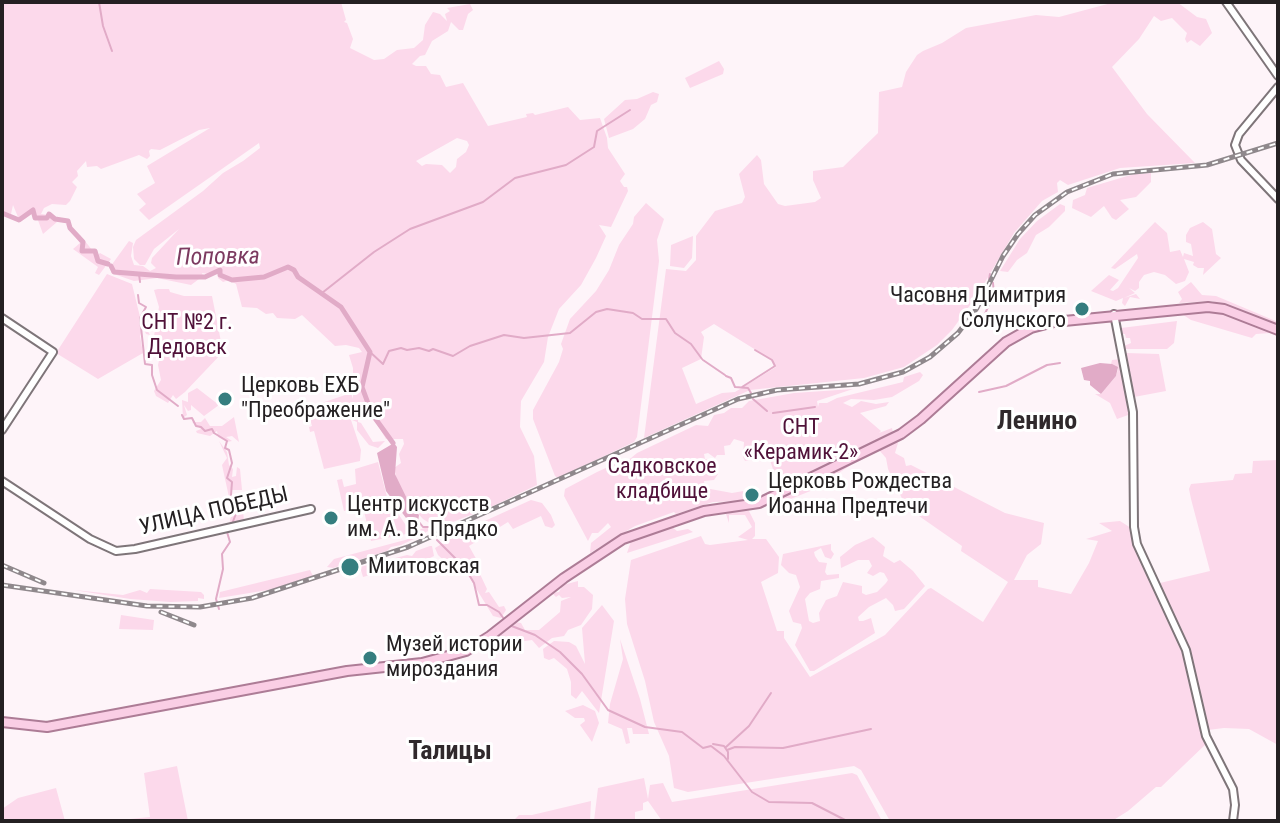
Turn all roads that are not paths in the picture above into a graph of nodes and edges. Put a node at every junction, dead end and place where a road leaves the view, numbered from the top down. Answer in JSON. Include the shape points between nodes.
{"nodes":[{"id":1,"x":1226,"y":2,"type":"edge"},
{"id":2,"x":1278,"y":76,"type":"edge"},
{"id":3,"x":1278,"y":87,"type":"edge"},
{"id":4,"x":1278,"y":199,"type":"edge"},
{"id":5,"x":1114,"y":315,"type":"junction"},
{"id":6,"x":2,"y":318,"type":"edge"},
{"id":7,"x":1278,"y":330,"type":"edge"},
{"id":8,"x":2,"y":430,"type":"edge"},
{"id":9,"x":2,"y":481,"type":"edge"},
{"id":10,"x":311,"y":509,"type":"dead end"},
{"id":11,"x":2,"y":721,"type":"edge"},
{"id":12,"x":1233,"y":821,"type":"edge"}],
"edges":[{"from":1,"to":2,"type":"street"},
{"from":3,"to":4,"type":"street","via":[[1235,142],[1242,162]]},
{"from":5,"to":7,"type":"main road","via":[[1225,307]]},
{"from":5,"to":11,"type":"main road","via":[[1054,320],[1020,331],[901,431],[758,502],[703,509],[627,535],[469,648],[421,661],[362,667],[50,725]]},
{"from":5,"to":12,"type":"street","via":[[1133,412],[1137,544],[1186,650],[1206,736],[1233,789]]},
{"from":6,"to":8,"type":"street","via":[[53,352]]},
{"from":9,"to":10,"type":"street","name":"УЛИЦА ПОБЕДЫ","via":[[116,551]]}]}
